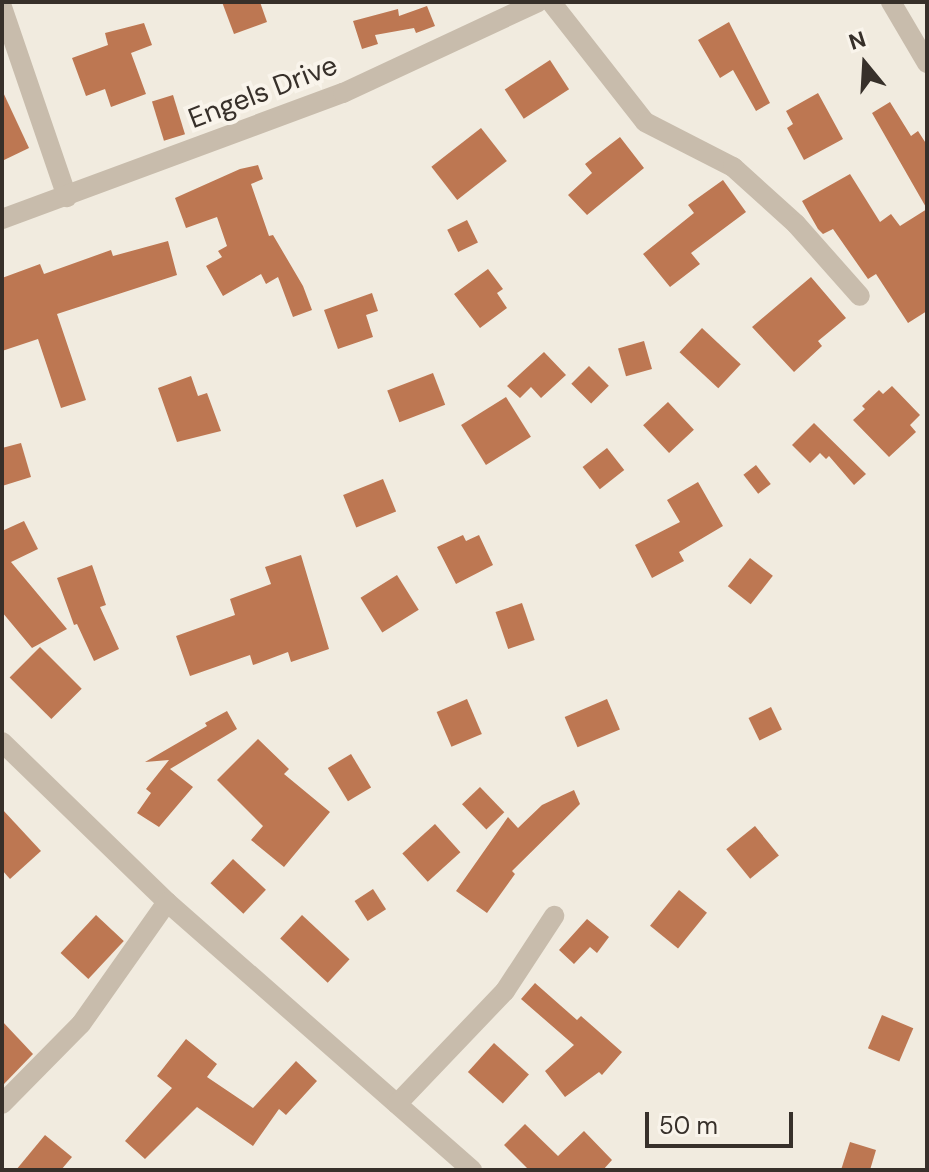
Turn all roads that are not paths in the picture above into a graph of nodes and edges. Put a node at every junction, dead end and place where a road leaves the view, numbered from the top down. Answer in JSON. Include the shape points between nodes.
{"nodes":[{"id":1,"x":538,"y":2,"type":"edge"},
{"id":2,"x":551,"y":2,"type":"edge"},
{"id":3,"x":891,"y":2,"type":"edge"},
{"id":4,"x":2,"y":7,"type":"edge"},
{"id":5,"x":927,"y":63,"type":"edge"},
{"id":6,"x":67,"y":197,"type":"junction"},
{"id":7,"x":2,"y":219,"type":"edge"},
{"id":8,"x":860,"y":296,"type":"dead end"},
{"id":9,"x":2,"y":742,"type":"edge"},
{"id":10,"x":167,"y":902,"type":"junction"},
{"id":11,"x":554,"y":916,"type":"dead end"},
{"id":12,"x":2,"y":1104,"type":"edge"},
{"id":13,"x":397,"y":1104,"type":"junction"},
{"id":14,"x":472,"y":1170,"type":"edge"}],
"edges":[{"from":1,"to":6,"type":"street","name":"Engels Drive","via":[[343,93]]},
{"from":2,"to":8,"type":"street","via":[[645,122],[733,167],[796,224]]},
{"from":3,"to":5,"type":"street"},
{"from":4,"to":6,"type":"street"},
{"from":6,"to":7,"type":"street","name":"Engels Drive"},
{"from":9,"to":10,"type":"street"},
{"from":10,"to":12,"type":"street","via":[[81,1024]]},
{"from":10,"to":13,"type":"street"},
{"from":11,"to":13,"type":"street","via":[[505,991]]},
{"from":13,"to":14,"type":"street"}]}
